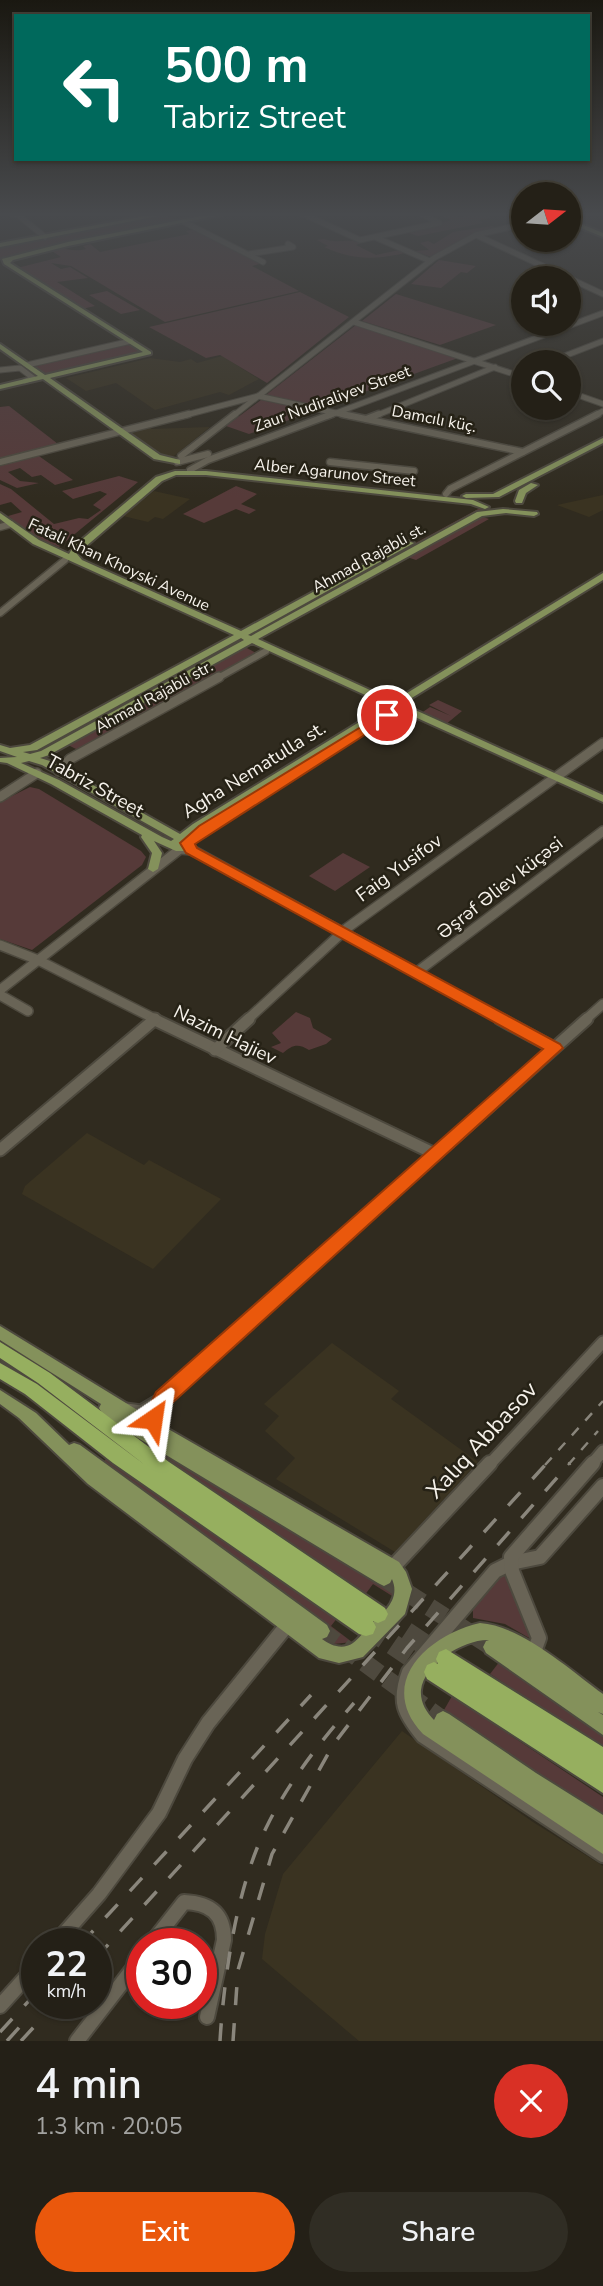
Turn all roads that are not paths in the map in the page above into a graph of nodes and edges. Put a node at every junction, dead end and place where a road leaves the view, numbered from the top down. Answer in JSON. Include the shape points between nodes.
{"nodes":[{"id":1,"x":74,"y":307,"type":"edge"},
{"id":2,"x":76,"y":307,"type":"edge"},
{"id":3,"x":372,"y":307,"type":"edge"},
{"id":4,"x":603,"y":311,"type":"edge"},
{"id":5,"x":581,"y":317,"type":"edge"},
{"id":6,"x":354,"y":322,"type":"junction"},
{"id":7,"x":526,"y":336,"type":"edge"},
{"id":8,"x":130,"y":341,"type":"junction"},
{"id":9,"x":603,"y":341,"type":"edge"},
{"id":10,"x":0,"y":348,"type":"edge"},
{"id":11,"x":580,"y":350,"type":"edge"},
{"id":12,"x":467,"y":357,"type":"junction"},
{"id":13,"x":476,"y":360,"type":"junction"},
{"id":14,"x":14,"y":364,"type":"junction"},
{"id":15,"x":27,"y":365,"type":"junction"},
{"id":16,"x":495,"y":367,"type":"junction"},
{"id":17,"x":0,"y":370,"type":"edge"},
{"id":18,"x":511,"y":372,"type":"edge"},
{"id":19,"x":42,"y":378,"type":"junction"},
{"id":20,"x":11,"y":385,"type":"junction"},
{"id":21,"x":0,"y":387,"type":"edge"},
{"id":22,"x":258,"y":396,"type":"junction"},
{"id":23,"x":581,"y":396,"type":"edge"},
{"id":24,"x":603,"y":404,"type":"edge"},
{"id":25,"x":324,"y":411,"type":"junction"},
{"id":26,"x":603,"y":411,"type":"edge"},
{"id":27,"x":335,"y":413,"type":"junction"},
{"id":28,"x":364,"y":419,"type":"junction"},
{"id":29,"x":117,"y":432,"type":"junction"},
{"id":30,"x":603,"y":440,"type":"edge"},
{"id":31,"x":603,"y":448,"type":"edge"},
{"id":32,"x":523,"y":452,"type":"junction"},
{"id":33,"x":0,"y":462,"type":"edge"},
{"id":34,"x":330,"y":462,"type":"dead end"},
{"id":35,"x":180,"y":464,"type":"junction"},
{"id":36,"x":414,"y":471,"type":"dead end"},
{"id":37,"x":446,"y":494,"type":"junction"},
{"id":38,"x":454,"y":500,"type":"junction"},
{"id":39,"x":487,"y":501,"type":"junction"},
{"id":40,"x":519,"y":503,"type":"junction"},
{"id":41,"x":505,"y":511,"type":"junction"},
{"id":42,"x":465,"y":514,"type":"junction"},
{"id":43,"x":0,"y":515,"type":"edge"},
{"id":44,"x":4,"y":525,"type":"edge"},
{"id":45,"x":72,"y":548,"type":"junction"},
{"id":46,"x":52,"y":549,"type":"junction"},
{"id":47,"x":65,"y":560,"type":"junction"},
{"id":48,"x":78,"y":560,"type":"junction"},
{"id":49,"x":603,"y":576,"type":"edge"},
{"id":50,"x":0,"y":612,"type":"edge"},
{"id":51,"x":246,"y":639,"type":"junction"},
{"id":52,"x":392,"y":708,"type":"junction"},
{"id":53,"x":603,"y":743,"type":"edge"},
{"id":54,"x":32,"y":753,"type":"junction"},
{"id":55,"x":1,"y":756,"type":"edge"},
{"id":56,"x":46,"y":758,"type":"junction"},
{"id":57,"x":59,"y":771,"type":"junction"},
{"id":58,"x":37,"y":773,"type":"junction"},
{"id":59,"x":552,"y":779,"type":"junction"},
{"id":60,"x":0,"y":797,"type":"edge"},
{"id":61,"x":603,"y":802,"type":"edge"},
{"id":62,"x":120,"y":806,"type":"junction"},
{"id":63,"x":108,"y":813,"type":"junction"},
{"id":64,"x":141,"y":831,"type":"junction"},
{"id":65,"x":603,"y":831,"type":"edge"},
{"id":66,"x":182,"y":845,"type":"junction"},
{"id":67,"x":153,"y":869,"type":"junction"},
{"id":68,"x":343,"y":932,"type":"junction"},
{"id":69,"x":0,"y":946,"type":"edge"},
{"id":70,"x":38,"y":960,"type":"junction"},
{"id":71,"x":417,"y":972,"type":"junction"},
{"id":72,"x":0,"y":993,"type":"edge"},
{"id":73,"x":603,"y":1004,"type":"edge"},
{"id":74,"x":28,"y":1011,"type":"dead end"},
{"id":75,"x":155,"y":1019,"type":"junction"},
{"id":76,"x":554,"y":1048,"type":"junction"},
{"id":77,"x":215,"y":1050,"type":"junction"},
{"id":78,"x":0,"y":1150,"type":"edge"},
{"id":79,"x":435,"y":1154,"type":"junction"},
{"id":80,"x":0,"y":1332,"type":"edge"},
{"id":81,"x":603,"y":1342,"type":"edge"},
{"id":82,"x":0,"y":1349,"type":"edge"},
{"id":83,"x":51,"y":1366,"type":"junction"},
{"id":84,"x":0,"y":1370,"type":"edge"},
{"id":85,"x":0,"y":1397,"type":"edge"},
{"id":86,"x":163,"y":1398,"type":"junction"},
{"id":87,"x":122,"y":1408,"type":"junction"},
{"id":88,"x":25,"y":1414,"type":"junction"},
{"id":89,"x":163,"y":1435,"type":"junction"},
{"id":90,"x":603,"y":1451,"type":"edge"},
{"id":91,"x":603,"y":1486,"type":"edge"},
{"id":92,"x":509,"y":1562,"type":"junction"},
{"id":93,"x":388,"y":1572,"type":"junction"},
{"id":94,"x":288,"y":1624,"type":"junction"},
{"id":95,"x":321,"y":1632,"type":"tunnel mouth"},
{"id":96,"x":492,"y":1647,"type":"tunnel mouth"},
{"id":97,"x":532,"y":1655,"type":"junction"},
{"id":98,"x":603,"y":1706,"type":"edge"},
{"id":99,"x":443,"y":1720,"type":"tunnel mouth"},
{"id":100,"x":603,"y":1726,"type":"edge"},
{"id":101,"x":603,"y":1759,"type":"edge"},
{"id":102,"x":603,"y":1782,"type":"edge"},
{"id":103,"x":603,"y":1826,"type":"edge"},
{"id":104,"x":603,"y":1844,"type":"edge"},
{"id":105,"x":603,"y":1855,"type":"edge"},
{"id":106,"x":69,"y":1928,"type":"edge"},
{"id":107,"x":164,"y":1928,"type":"edge"},
{"id":108,"x":217,"y":1969,"type":"edge"},
{"id":109,"x":126,"y":1977,"type":"edge"},
{"id":110,"x":21,"y":1983,"type":"edge"},
{"id":111,"x":0,"y":2006,"type":"edge"},
{"id":112,"x":76,"y":2041,"type":"edge"}],
"edges":[{"from":1,"to":8,"type":"main road"},
{"from":2,"to":8,"type":"main road"},
{"from":3,"to":6,"type":"street"},
{"from":4,"to":5,"type":"street","name":"Zaur Nudiraliyev Street"},
{"from":4,"to":13,"type":"street","name":"Zaur Nudiraliyev Street"},
{"from":6,"to":12,"type":"street"},
{"from":6,"to":22,"type":"street"},
{"from":7,"to":12,"type":"street","name":"Zaur Nudiraliyev Street"},
{"from":8,"to":15,"type":"street"},
{"from":8,"to":19,"type":"main road","via":[[147,353]]},
{"from":9,"to":11,"type":"street"},
{"from":10,"to":14,"type":"main road"},
{"from":10,"to":15,"type":"main road"},
{"from":12,"to":13,"type":"street"},
{"from":12,"to":25,"type":"street","name":"Zaur Nudiraliyev Street"},
{"from":13,"to":16,"type":"street"},
{"from":13,"to":27,"type":"street","name":"Zaur Nudiraliyev Street"},
{"from":14,"to":17,"type":"street"},
{"from":14,"to":19,"type":"main road"},
{"from":14,"to":20,"type":"street","via":[[33,378]]},
{"from":15,"to":19,"type":"main road"},
{"from":16,"to":18,"type":"street"},
{"from":16,"to":28,"type":"street"},
{"from":19,"to":20,"type":"main road"},
{"from":19,"to":29,"type":"main road"},
{"from":20,"to":21,"type":"main road"},
{"from":22,"to":25,"type":"street","name":"Damcılı küç."},
{"from":22,"to":29,"type":"street"},
{"from":22,"to":35,"type":"street"},
{"from":23,"to":24,"type":"street"},
{"from":25,"to":27,"type":"street","name":"Damcılı küç."},
{"from":25,"to":35,"type":"street","name":"Zaur Nudiraliyev Street"},
{"from":26,"to":32,"type":"street"},
{"from":27,"to":28,"type":"street","name":"Damcılı küç."},
{"from":27,"to":35,"type":"street","name":"Zaur Nudiraliyev Street"},
{"from":28,"to":32,"type":"street","name":"Damcılı küç."},
{"from":29,"to":33,"type":"street"},
{"from":29,"to":35,"type":"main road"},
{"from":30,"to":39,"type":"main road","name":"Ahmad Rajabli st."},
{"from":31,"to":40,"type":"main road","via":[[525,490]]},
{"from":32,"to":37,"type":"street"},
{"from":34,"to":36,"type":"street"},
{"from":35,"to":37,"type":"main road","name":"Alber Agarunov Street"},
{"from":35,"to":38,"type":"main road","name":"Alber Agarunov Street"},
{"from":35,"to":45,"type":"main road"},
{"from":35,"to":45,"type":"main road"},
{"from":37,"to":39,"type":"main road","name":"Alber Agarunov Street"},
{"from":38,"to":39,"type":"main road","name":"Alber Agarunov Street"},
{"from":38,"to":42,"type":"main road","via":[[468,507]]},
{"from":39,"to":40,"type":"main road","via":[[510,496]]},
{"from":39,"to":41,"type":"main road"},
{"from":39,"to":42,"type":"main road","name":"Ahmad Rajabli st."},
{"from":40,"to":41,"type":"main road"},
{"from":40,"to":41,"type":"main road","name":"Ahmad Rajabli st.","via":[[534,514]]},
{"from":41,"to":51,"type":"main road","name":"Ahmad Rajabli st.","via":[[480,514]]},
{"from":42,"to":51,"type":"main road","name":"Ahmad Rajabli st."},
{"from":43,"to":44,"type":"main road","name":"Fatali Khan Khoyski Avenue"},
{"from":44,"to":46,"type":"main road","name":"Fatali Khan Khoyski Avenue"},
{"from":44,"to":47,"type":"main road","name":"Fatali Khan Khoyski Avenue","via":[[24,542]]},
{"from":45,"to":46,"type":"main road"},
{"from":45,"to":48,"type":"main road"},
{"from":46,"to":48,"type":"main road"},
{"from":47,"to":50,"type":"street"},
{"from":47,"to":51,"type":"main road","name":"Fatali Khan Khoyski Avenue"},
{"from":48,"to":51,"type":"main road","name":"Fatali Khan Khoyski Avenue"},
{"from":49,"to":52,"type":"main road"},
{"from":51,"to":52,"type":"main road","name":"Fatali Khan Khoyski Avenue"},
{"from":51,"to":54,"type":"main road","name":"Ahmad Rajabli st."},
{"from":51,"to":56,"type":"main road","name":"Ahmad Rajabli st."},
{"from":51,"to":57,"type":"street","name":"Ahmad Rajabli str."},
{"from":52,"to":59,"type":"main road","name":"Fatali Khan Khoyski Avenue"},
{"from":52,"to":66,"type":"main road","name":"Agha Nematulla st."},
{"from":52,"to":66,"type":"main road","name":"Agha Nematulla st."},
{"from":53,"to":59,"type":"street","name":"Faig Yusifov"},
{"from":54,"to":55,"type":"main road"},
{"from":54,"to":55,"type":"main road","name":"Tabriz Street","via":[[12,751]]},
{"from":54,"to":56,"type":"main road","name":"Tabriz Street"},
{"from":54,"to":58,"type":"main road"},
{"from":55,"to":58,"type":"main road","name":"Tabriz Street"},
{"from":56,"to":57,"type":"main road","name":"Tabriz Street"},
{"from":57,"to":58,"type":"main road"},
{"from":57,"to":62,"type":"main road","name":"Tabriz Street"},
{"from":58,"to":60,"type":"street"},
{"from":58,"to":63,"type":"main road","name":"Tabriz Street"},
{"from":59,"to":61,"type":"main road","name":"Fatali Khan Khoyski Avenue"},
{"from":59,"to":68,"type":"street","name":"Faig Yusifov"},
{"from":62,"to":63,"type":"main road","via":[[119,814]]},
{"from":62,"to":66,"type":"main road","name":"Tabriz Street"},
{"from":63,"to":64,"type":"main road","name":"Tabriz Street"},
{"from":64,"to":66,"type":"main road","name":"Tabriz Street"},
{"from":64,"to":67,"type":"main road","via":[[156,850]]},
{"from":65,"to":71,"type":"street","name":"Əşrəf Əliev küçəsi"},
{"from":66,"to":67,"type":"street"},
{"from":66,"to":68,"type":"street","name":"Tabriz Street"},
{"from":67,"to":70,"type":"street"},
{"from":68,"to":71,"type":"street","name":"Tabriz Street"},
{"from":68,"to":77,"type":"street","name":"Faig Yusifov"},
{"from":69,"to":70,"type":"street","name":"Nazim Hajiev"},
{"from":70,"to":72,"type":"street"},
{"from":70,"to":75,"type":"street","name":"Nazim Hajiev"},
{"from":71,"to":76,"type":"street","name":"Tabriz Street"},
{"from":72,"to":74,"type":"street"},
{"from":73,"to":76,"type":"street"},
{"from":75,"to":77,"type":"street","name":"Nazim Hajiev"},
{"from":75,"to":78,"type":"street"},
{"from":76,"to":79,"type":"street"},
{"from":77,"to":79,"type":"street","name":"Nazim Hajiev"},
{"from":79,"to":86,"type":"street"},
{"from":80,"to":83,"type":"main road"},
{"from":81,"to":93,"type":"street","name":"Xalıq Abbasov"},
{"from":82,"to":84,"type":"highway","via":[[372,1620],[120,1457]]},
{"from":83,"to":87,"type":"main road"},
{"from":83,"to":93,"type":"main road","via":[[134,1427]]},
{"from":85,"to":88,"type":"main road"},
{"from":86,"to":87,"type":"street","via":[[141,1411]]},
{"from":86,"to":89,"type":"street","via":[[153,1419]]},
{"from":87,"to":89,"type":"main road"},
{"from":88,"to":94,"type":"main road","via":[[94,1479]]},
{"from":88,"to":95,"type":"main road"},
{"from":89,"to":93,"type":"main road"},
{"from":90,"to":92,"type":"street"},
{"from":91,"to":92,"type":"street","via":[[540,1557]]},
{"from":92,"to":97,"type":"street","via":[[538,1634]]},
{"from":92,"to":105,"type":"street","via":[[495,1571],[409,1672],[402,1690],[404,1706],[424,1736]]},
{"from":93,"to":94,"type":"main road","via":[[403,1583],[404,1598],[357,1650],[339,1655],[326,1652]]},
{"from":94,"to":106,"type":"street","via":[[237,1683],[192,1748],[163,1807]]},
{"from":96,"to":100,"type":"main road"},
{"from":97,"to":98,"type":"main road"},
{"from":97,"to":104,"type":"main road","via":[[496,1633],[464,1634],[441,1648],[416,1677],[413,1703],[429,1728]]},
{"from":99,"to":103,"type":"main road"},
{"from":101,"to":102,"type":"highway","via":[[440,1665]]},
{"from":107,"to":108,"type":"street","via":[[184,1902],[199,1902],[212,1909],[221,1919],[224,1936]]},
{"from":109,"to":112,"type":"street"},
{"from":110,"to":111,"type":"street"}]}
